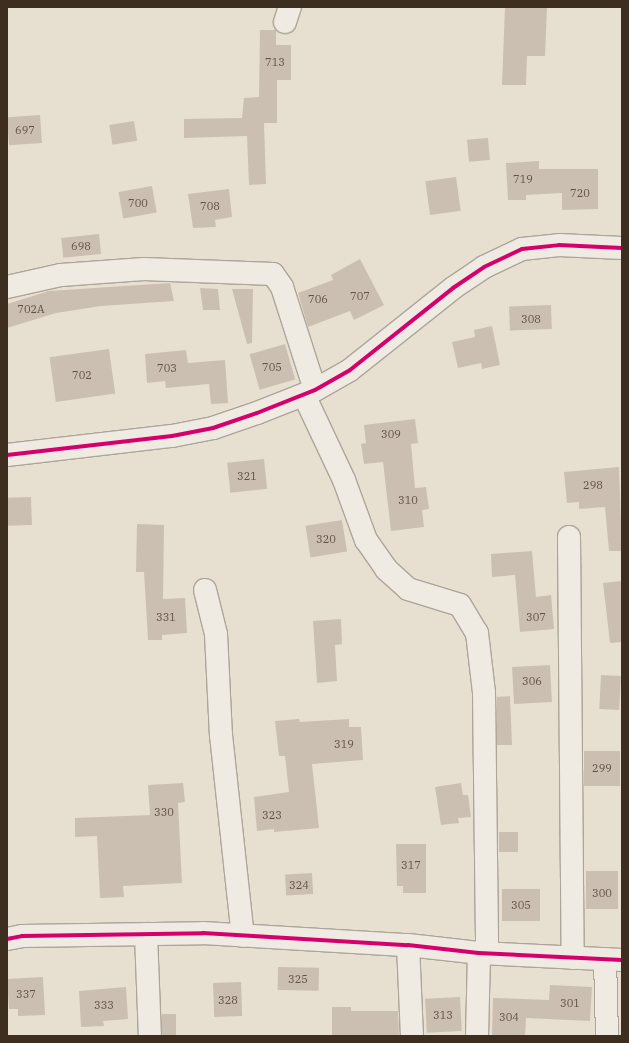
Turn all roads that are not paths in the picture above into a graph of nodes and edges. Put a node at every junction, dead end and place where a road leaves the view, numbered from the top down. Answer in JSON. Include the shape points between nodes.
{"nodes":[{"id":1,"x":622,"y":248,"type":"edge"},
{"id":2,"x":7,"y":287,"type":"edge"},
{"id":3,"x":309,"y":392,"type":"junction"},
{"id":4,"x":7,"y":455,"type":"edge"},
{"id":5,"x":570,"y":537,"type":"dead end"},
{"id":6,"x":205,"y":590,"type":"dead end"},
{"id":7,"x":146,"y":934,"type":"junction"},
{"id":8,"x":242,"y":936,"type":"junction"},
{"id":9,"x":7,"y":939,"type":"edge"},
{"id":10,"x":408,"y":945,"type":"junction"},
{"id":11,"x":483,"y":953,"type":"junction"},
{"id":12,"x":573,"y":958,"type":"junction"},
{"id":13,"x":614,"y":960,"type":"edge"},
{"id":14,"x":150,"y":1036,"type":"edge"},
{"id":15,"x":412,"y":1036,"type":"edge"},
{"id":16,"x":477,"y":1036,"type":"edge"},
{"id":17,"x":607,"y":1036,"type":"edge"}],
"edges":[{"from":1,"to":3,"type":"street","via":[[559,245],[522,249],[484,267],[350,370]]},
{"from":2,"to":3,"type":"street","via":[[62,275],[144,268],[273,274],[282,287]]},
{"from":3,"to":4,"type":"street","via":[[212,428],[102,445]]},
{"from":3,"to":11,"type":"street","via":[[366,540],[386,569],[408,589],[460,605],[477,633],[484,693]]},
{"from":5,"to":12,"type":"street"},
{"from":6,"to":8,"type":"street","via":[[216,634],[221,735]]},
{"from":7,"to":8,"type":"street"},
{"from":7,"to":9,"type":"street","via":[[22,936]]},
{"from":7,"to":14,"type":"street"},
{"from":8,"to":10,"type":"street"},
{"from":10,"to":11,"type":"street"},
{"from":10,"to":15,"type":"street"},
{"from":11,"to":12,"type":"street"},
{"from":11,"to":16,"type":"street"},
{"from":12,"to":13,"type":"street"},
{"from":13,"to":17,"type":"street"}]}
